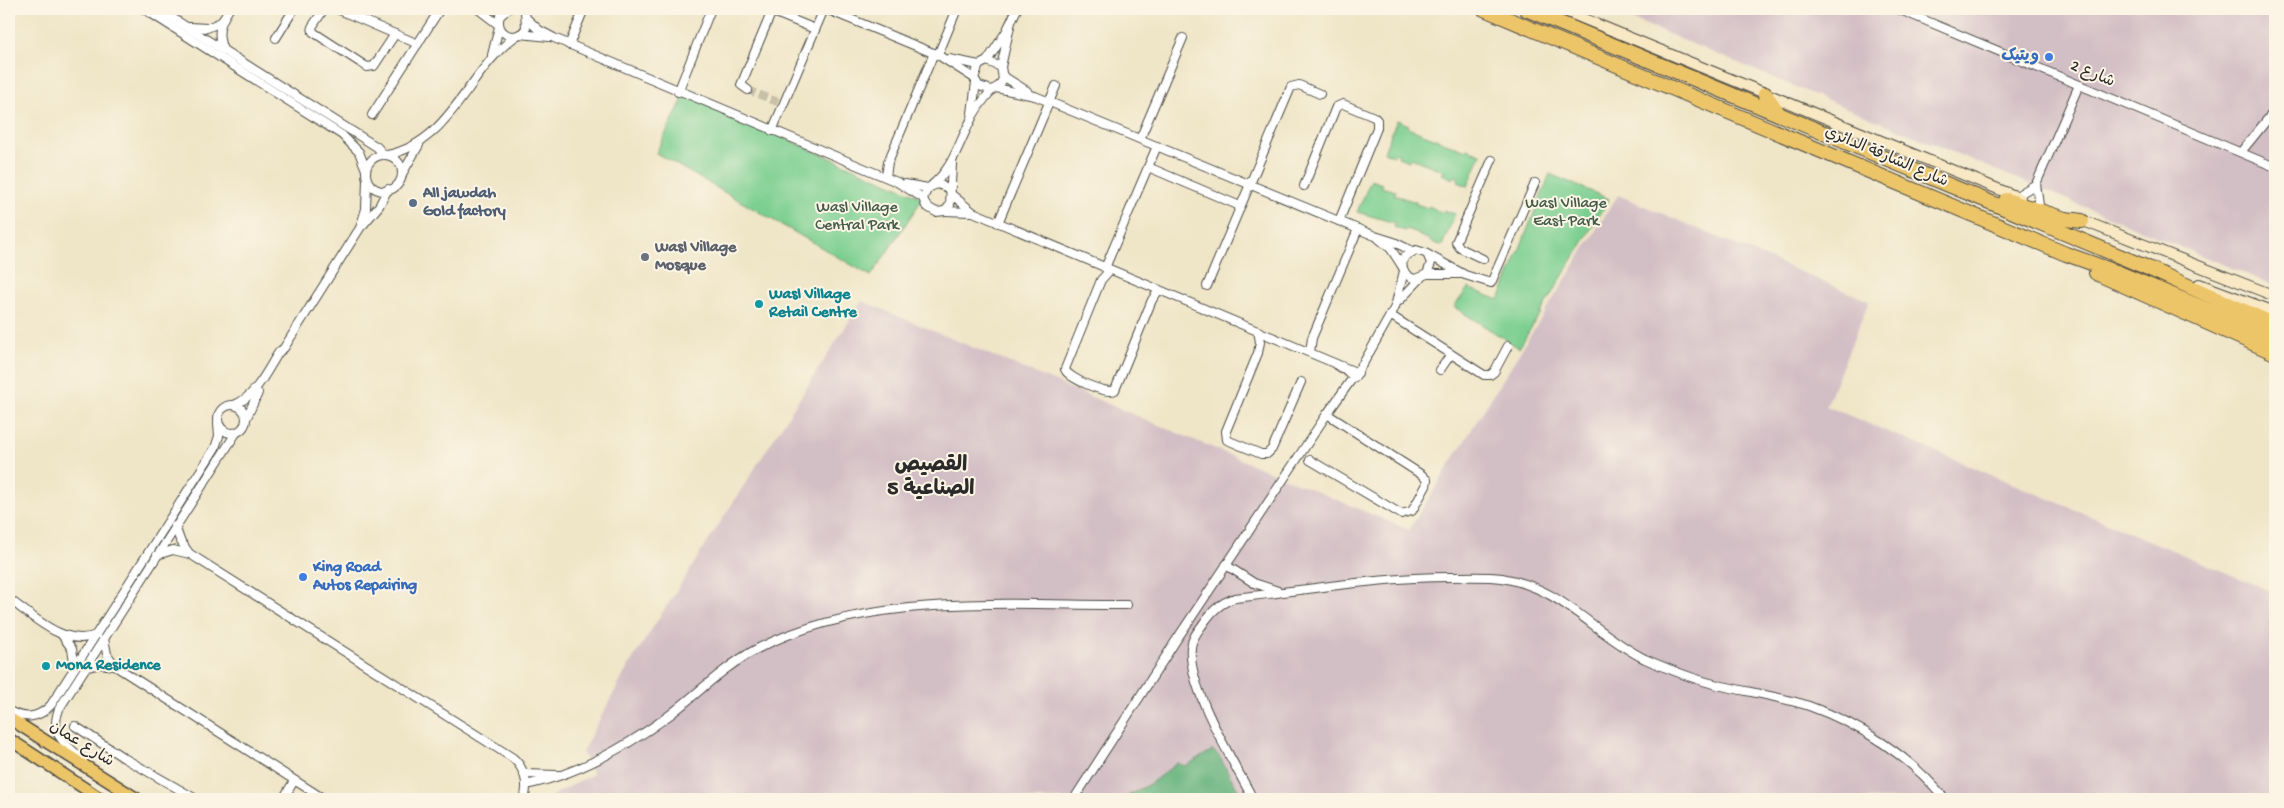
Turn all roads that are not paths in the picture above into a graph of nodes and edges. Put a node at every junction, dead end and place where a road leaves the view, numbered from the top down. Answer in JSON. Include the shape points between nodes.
{"nodes":[{"id":1,"x":144,"y":9,"type":"edge"},
{"id":2,"x":158,"y":9,"type":"edge"},
{"id":3,"x":229,"y":9,"type":"edge"},
{"id":4,"x":294,"y":9,"type":"edge"},
{"id":5,"x":324,"y":9,"type":"edge"},
{"id":6,"x":337,"y":9,"type":"edge"},
{"id":7,"x":440,"y":9,"type":"edge"},
{"id":8,"x":478,"y":9,"type":"edge"},
{"id":9,"x":487,"y":9,"type":"edge"},
{"id":10,"x":507,"y":9,"type":"edge"},
{"id":11,"x":517,"y":9,"type":"edge"},
{"id":12,"x":584,"y":9,"type":"edge"},
{"id":13,"x":711,"y":9,"type":"edge"},
{"id":14,"x":828,"y":9,"type":"edge"},
{"id":15,"x":957,"y":9,"type":"edge"},
{"id":16,"x":1016,"y":9,"type":"edge"},
{"id":17,"x":1484,"y":9,"type":"edge"},
{"id":18,"x":1526,"y":9,"type":"edge"},
{"id":19,"x":1560,"y":9,"type":"edge"},
{"id":20,"x":1898,"y":9,"type":"edge"},
{"id":21,"x":769,"y":10,"type":"edge"},
{"id":22,"x":525,"y":14,"type":"edge"},
{"id":23,"x":221,"y":22,"type":"junction"},
{"id":24,"x":1011,"y":22,"type":"junction"},
{"id":25,"x":184,"y":25,"type":"junction"},
{"id":26,"x":499,"y":26,"type":"junction"},
{"id":27,"x":815,"y":29,"type":"junction"},
{"id":28,"x":395,"y":34,"type":"junction"},
{"id":29,"x":518,"y":35,"type":"junction"},
{"id":30,"x":276,"y":38,"type":"dead end"},
{"id":31,"x":554,"y":38,"type":"junction"},
{"id":32,"x":1183,"y":38,"type":"dead end"},
{"id":33,"x":418,"y":44,"type":"junction"},
{"id":34,"x":569,"y":45,"type":"junction"},
{"id":35,"x":223,"y":50,"type":"junction"},
{"id":36,"x":936,"y":54,"type":"junction"},
{"id":37,"x":489,"y":62,"type":"junction"},
{"id":38,"x":987,"y":62,"type":"junction"},
{"id":39,"x":979,"y":65,"type":"junction"},
{"id":40,"x":1001,"y":67,"type":"junction"},
{"id":41,"x":1003,"y":76,"type":"junction"},
{"id":42,"x":975,"y":80,"type":"junction"},
{"id":43,"x":2079,"y":85,"type":"junction"},
{"id":44,"x":1056,"y":86,"type":"dead end"},
{"id":45,"x":994,"y":89,"type":"junction"},
{"id":46,"x":748,"y":90,"type":"dead end"},
{"id":47,"x":678,"y":92,"type":"junction"},
{"id":48,"x":1320,"y":94,"type":"dead end"},
{"id":49,"x":1765,"y":94,"type":"junction"},
{"id":50,"x":1035,"y":96,"type":"junction"},
{"id":51,"x":1049,"y":102,"type":"junction"},
{"id":52,"x":2275,"y":110,"type":"edge"},
{"id":53,"x":1779,"y":114,"type":"junction"},
{"id":54,"x":372,"y":115,"type":"dead end"},
{"id":55,"x":970,"y":122,"type":"junction"},
{"id":56,"x":772,"y":130,"type":"junction"},
{"id":57,"x":1140,"y":139,"type":"junction"},
{"id":58,"x":420,"y":144,"type":"junction"},
{"id":59,"x":1157,"y":146,"type":"junction"},
{"id":60,"x":2241,"y":152,"type":"junction"},
{"id":61,"x":386,"y":155,"type":"junction"},
{"id":62,"x":1492,"y":160,"type":"dead end"},
{"id":63,"x":952,"y":163,"type":"junction"},
{"id":64,"x":1148,"y":167,"type":"junction"},
{"id":65,"x":2275,"y":167,"type":"edge"},
{"id":66,"x":366,"y":170,"type":"junction"},
{"id":67,"x":402,"y":174,"type":"junction"},
{"id":68,"x":886,"y":177,"type":"junction"},
{"id":69,"x":366,"y":180,"type":"junction"},
{"id":70,"x":897,"y":182,"type":"junction"},
{"id":71,"x":1535,"y":183,"type":"dead end"},
{"id":72,"x":1249,"y":184,"type":"junction"},
{"id":73,"x":2036,"y":184,"type":"junction"},
{"id":74,"x":930,"y":186,"type":"junction"},
{"id":75,"x":1304,"y":186,"type":"dead end"},
{"id":76,"x":388,"y":189,"type":"junction"},
{"id":77,"x":951,"y":192,"type":"junction"},
{"id":78,"x":1972,"y":194,"type":"junction"},
{"id":79,"x":2015,"y":197,"type":"junction"},
{"id":80,"x":923,"y":198,"type":"junction"},
{"id":81,"x":2039,"y":204,"type":"junction"},
{"id":82,"x":1240,"y":206,"type":"junction"},
{"id":83,"x":944,"y":211,"type":"junction"},
{"id":84,"x":973,"y":212,"type":"junction"},
{"id":85,"x":1339,"y":221,"type":"junction"},
{"id":86,"x":2082,"y":221,"type":"junction"},
{"id":87,"x":998,"y":223,"type":"junction"},
{"id":88,"x":360,"y":228,"type":"junction"},
{"id":89,"x":1358,"y":229,"type":"junction"},
{"id":90,"x":1376,"y":236,"type":"junction"},
{"id":91,"x":1412,"y":251,"type":"junction"},
{"id":92,"x":2066,"y":254,"type":"junction"},
{"id":93,"x":1428,"y":256,"type":"junction"},
{"id":94,"x":1483,"y":259,"type":"dead end"},
{"id":95,"x":1403,"y":268,"type":"junction"},
{"id":96,"x":2148,"y":268,"type":"junction"},
{"id":97,"x":1108,"y":269,"type":"junction"},
{"id":98,"x":1427,"y":274,"type":"junction"},
{"id":99,"x":1465,"y":275,"type":"junction"},
{"id":100,"x":1420,"y":279,"type":"junction"},
{"id":101,"x":1208,"y":286,"type":"dead end"},
{"id":102,"x":1159,"y":290,"type":"junction"},
{"id":103,"x":2275,"y":296,"type":"edge"},
{"id":104,"x":1394,"y":307,"type":"junction"},
{"id":105,"x":2275,"y":312,"type":"edge"},
{"id":106,"x":1390,"y":315,"type":"junction"},
{"id":107,"x":2275,"y":324,"type":"edge"},
{"id":108,"x":1258,"y":331,"type":"junction"},
{"id":109,"x":2275,"y":338,"type":"edge"},
{"id":110,"x":1508,"y":346,"type":"dead end"},
{"id":111,"x":284,"y":348,"type":"junction"},
{"id":112,"x":1310,"y":352,"type":"junction"},
{"id":113,"x":2275,"y":353,"type":"edge"},
{"id":114,"x":1451,"y":354,"type":"junction"},
{"id":115,"x":1440,"y":370,"type":"dead end"},
{"id":116,"x":1356,"y":375,"type":"junction"},
{"id":117,"x":1301,"y":382,"type":"dead end"},
{"id":118,"x":234,"y":405,"type":"junction"},
{"id":119,"x":1327,"y":414,"type":"junction"},
{"id":120,"x":246,"y":417,"type":"junction"},
{"id":121,"x":218,"y":424,"type":"junction"},
{"id":122,"x":236,"y":433,"type":"junction"},
{"id":123,"x":1310,"y":460,"type":"dead end"},
{"id":124,"x":175,"y":526,"type":"junction"},
{"id":125,"x":190,"y":554,"type":"junction"},
{"id":126,"x":157,"y":555,"type":"junction"},
{"id":127,"x":1226,"y":565,"type":"junction"},
{"id":128,"x":1285,"y":592,"type":"junction"},
{"id":129,"x":9,"y":599,"type":"edge"},
{"id":130,"x":1127,"y":605,"type":"dead end"},
{"id":131,"x":61,"y":634,"type":"junction"},
{"id":132,"x":100,"y":637,"type":"junction"},
{"id":133,"x":115,"y":666,"type":"junction"},
{"id":134,"x":75,"y":667,"type":"junction"},
{"id":135,"x":85,"y":668,"type":"junction"},
{"id":136,"x":9,"y":711,"type":"edge"},
{"id":137,"x":9,"y":718,"type":"edge"},
{"id":138,"x":75,"y":726,"type":"dead end"},
{"id":139,"x":9,"y":739,"type":"edge"},
{"id":140,"x":91,"y":771,"type":"junction"},
{"id":141,"x":524,"y":774,"type":"junction"},
{"id":142,"x":563,"y":775,"type":"junction"},
{"id":143,"x":294,"y":781,"type":"junction"},
{"id":144,"x":526,"y":785,"type":"junction"},
{"id":145,"x":101,"y":799,"type":"edge"},
{"id":146,"x":137,"y":799,"type":"edge"},
{"id":147,"x":196,"y":799,"type":"edge"},
{"id":148,"x":283,"y":799,"type":"edge"},
{"id":149,"x":324,"y":799,"type":"edge"},
{"id":150,"x":524,"y":799,"type":"edge"},
{"id":151,"x":1074,"y":799,"type":"edge"},
{"id":152,"x":1253,"y":799,"type":"edge"},
{"id":153,"x":1945,"y":799,"type":"edge"}],
"edges":[{"from":1,"to":66,"type":"street","via":[[342,136],[359,152]]},
{"from":2,"to":25,"type":"street"},
{"from":3,"to":23,"type":"street"},
{"from":4,"to":30,"type":"street"},
{"from":5,"to":28,"type":"street","via":[[312,27],[313,32],[367,67],[374,66]]},
{"from":6,"to":28,"type":"street"},
{"from":7,"to":33,"type":"street"},
{"from":8,"to":26,"type":"street"},
{"from":9,"to":10,"type":"street"},
{"from":10,"to":26,"type":"street","via":[[500,16]]},
{"from":11,"to":22,"type":"street"},
{"from":12,"to":34,"type":"street"},
{"from":13,"to":47,"type":"street"},
{"from":14,"to":27,"type":"street"},
{"from":14,"to":36,"type":"street"},
{"from":15,"to":36,"type":"street"},
{"from":16,"to":24,"type":"street"},
{"from":17,"to":92,"type":"highway","name":"شارع الشارقة الدائري"},
{"from":18,"to":53,"type":"highway","name":"شارع الشارقة الدائري"},
{"from":19,"to":49,"type":"street"},
{"from":20,"to":43,"type":"street","name":"شارع 2"},
{"from":21,"to":27,"type":"street"},
{"from":21,"to":46,"type":"street","via":[[741,85]]},
{"from":22,"to":29,"type":"street","via":[[526,28]]},
{"from":22,"to":31,"type":"street","via":[[539,30]]},
{"from":23,"to":25,"type":"street","via":[[199,29]]},
{"from":23,"to":35,"type":"street","via":[[219,36]]},
{"from":24,"to":38,"type":"street"},
{"from":24,"to":40,"type":"street"},
{"from":25,"to":35,"type":"street"},
{"from":26,"to":29,"type":"street","via":[[506,35]]},
{"from":26,"to":37,"type":"street"},
{"from":27,"to":56,"type":"street"},
{"from":28,"to":33,"type":"street"},
{"from":29,"to":31,"type":"street"},
{"from":29,"to":37,"type":"street","via":[[501,47]]},
{"from":31,"to":34,"type":"street"},
{"from":32,"to":57,"type":"street"},
{"from":33,"to":54,"type":"street"},
{"from":34,"to":47,"type":"street"},
{"from":35,"to":61,"type":"street"},
{"from":36,"to":39,"type":"street"},
{"from":36,"to":42,"type":"street"},
{"from":36,"to":68,"type":"street","via":[[888,162]]},
{"from":37,"to":58,"type":"street","via":[[448,115]]},
{"from":38,"to":39,"type":"street"},
{"from":38,"to":40,"type":"street"},
{"from":39,"to":42,"type":"street"},
{"from":40,"to":41,"type":"street"},
{"from":41,"to":45,"type":"street","via":[[1002,83]]},
{"from":41,"to":50,"type":"street"},
{"from":42,"to":45,"type":"street","via":[[983,89]]},
{"from":42,"to":55,"type":"street"},
{"from":43,"to":60,"type":"street","name":"شارع 2"},
{"from":43,"to":73,"type":"street"},
{"from":44,"to":51,"type":"street"},
{"from":45,"to":50,"type":"street","via":[[1016,90]]},
{"from":45,"to":55,"type":"street"},
{"from":47,"to":56,"type":"street"},
{"from":48,"to":72,"type":"street","via":[[1299,85],[1291,87]]},
{"from":49,"to":53,"type":"highway"},
{"from":49,"to":79,"type":"street"},
{"from":50,"to":51,"type":"street"},
{"from":51,"to":57,"type":"street"},
{"from":51,"to":87,"type":"street"},
{"from":52,"to":60,"type":"street"},
{"from":53,"to":78,"type":"highway","name":"شارع الشارقة الدائري"},
{"from":55,"to":63,"type":"street"},
{"from":56,"to":68,"type":"street"},
{"from":57,"to":59,"type":"street"},
{"from":58,"to":61,"type":"street"},
{"from":58,"to":67,"type":"street"},
{"from":59,"to":64,"type":"street"},
{"from":59,"to":72,"type":"street"},
{"from":60,"to":65,"type":"street","name":"شارع 2"},
{"from":61,"to":66,"type":"street","via":[[375,158]]},
{"from":61,"to":67,"type":"street","via":[[396,160]]},
{"from":62,"to":94,"type":"street","via":[[1456,242],[1460,248]]},
{"from":63,"to":74,"type":"street"},
{"from":63,"to":77,"type":"street"},
{"from":64,"to":82,"type":"street"},
{"from":64,"to":97,"type":"street"},
{"from":66,"to":69,"type":"street"},
{"from":67,"to":76,"type":"street","via":[[397,186]]},
{"from":68,"to":70,"type":"street"},
{"from":69,"to":76,"type":"street","via":[[377,190]]},
{"from":69,"to":88,"type":"street","via":[[366,209]]},
{"from":70,"to":74,"type":"street"},
{"from":70,"to":80,"type":"street"},
{"from":71,"to":99,"type":"street","via":[[1494,282],[1489,284]]},
{"from":72,"to":82,"type":"street"},
{"from":72,"to":85,"type":"street"},
{"from":73,"to":79,"type":"street"},
{"from":73,"to":81,"type":"street"},
{"from":74,"to":77,"type":"street","via":[[942,184]]},
{"from":74,"to":80,"type":"street"},
{"from":75,"to":85,"type":"street","via":[[1336,106],[1343,104],[1377,120],[1377,128]]},
{"from":76,"to":88,"type":"street","via":[[379,206]]},
{"from":77,"to":83,"type":"street","via":[[950,205]]},
{"from":77,"to":84,"type":"street"},
{"from":78,"to":86,"type":"highway"},
{"from":78,"to":96,"type":"highway","name":"شارع الشارقة الدائري"},
{"from":79,"to":81,"type":"street"},
{"from":80,"to":83,"type":"street","via":[[928,209]]},
{"from":81,"to":86,"type":"street"},
{"from":82,"to":101,"type":"street"},
{"from":83,"to":84,"type":"street"},
{"from":84,"to":87,"type":"street"},
{"from":85,"to":89,"type":"street"},
{"from":86,"to":103,"type":"street"},
{"from":87,"to":97,"type":"street"},
{"from":88,"to":111,"type":"street"},
{"from":89,"to":90,"type":"street"},
{"from":89,"to":112,"type":"street","via":[[1312,338]]},
{"from":90,"to":91,"type":"street"},
{"from":90,"to":95,"type":"street","via":[[1391,249]]},
{"from":91,"to":93,"type":"street","via":[[1421,251]]},
{"from":91,"to":95,"type":"street","via":[[1404,257]]},
{"from":92,"to":109,"type":"highway","name":"شارع الشارقة الدائري"},
{"from":92,"to":113,"type":"highway","via":[[2114,282]]},
{"from":93,"to":98,"type":"street","via":[[1431,264]]},
{"from":93,"to":99,"type":"street"},
{"from":95,"to":100,"type":"street","via":[[1410,278]]},
{"from":95,"to":104,"type":"street"},
{"from":96,"to":105,"type":"street"},
{"from":96,"to":107,"type":"highway","name":"شارع الشارقة الدائري"},
{"from":97,"to":102,"type":"street"},
{"from":97,"to":102,"type":"street","via":[[1065,369],[1070,376],[1106,392],[1115,390]]},
{"from":98,"to":99,"type":"street"},
{"from":98,"to":100,"type":"street"},
{"from":100,"to":104,"type":"street"},
{"from":102,"to":108,"type":"street"},
{"from":104,"to":106,"type":"street"},
{"from":106,"to":114,"type":"street"},
{"from":106,"to":116,"type":"street"},
{"from":108,"to":112,"type":"street"},
{"from":108,"to":117,"type":"street","via":[[1258,353],[1226,431],[1227,440],[1261,454],[1270,452]]},
{"from":110,"to":114,"type":"street","via":[[1494,372],[1487,375]]},
{"from":111,"to":118,"type":"street","via":[[250,395]]},
{"from":111,"to":120,"type":"street"},
{"from":112,"to":116,"type":"street"},
{"from":114,"to":115,"type":"street"},
{"from":116,"to":119,"type":"street"},
{"from":118,"to":120,"type":"street","via":[[244,410]]},
{"from":118,"to":121,"type":"street","via":[[225,406],[220,411]]},
{"from":119,"to":123,"type":"street","via":[[1425,477],[1426,486],[1412,511],[1401,514]]},
{"from":119,"to":127,"type":"street"},
{"from":120,"to":122,"type":"street","via":[[244,427]]},
{"from":121,"to":122,"type":"street","via":[[225,432]]},
{"from":121,"to":132,"type":"street","via":[[215,448]]},
{"from":122,"to":124,"type":"street"},
{"from":124,"to":125,"type":"street"},
{"from":124,"to":126,"type":"street"},
{"from":125,"to":126,"type":"street","via":[[173,550]]},
{"from":125,"to":141,"type":"street","via":[[513,758]]},
{"from":126,"to":132,"type":"street"},
{"from":127,"to":128,"type":"street","via":[[1262,587]]},
{"from":127,"to":151,"type":"street"},
{"from":128,"to":152,"type":"street","via":[[1235,598],[1221,604],[1209,614],[1191,645],[1194,669],[1206,708]]},
{"from":128,"to":153,"type":"street","via":[[1425,577],[1498,578],[1527,584],[1560,600],[1618,643],[1670,670],[1809,706],[1846,722],[1912,766]]},
{"from":129,"to":131,"type":"street"},
{"from":130,"to":142,"type":"street","via":[[925,608],[876,613],[821,625],[772,642],[741,658],[644,733]]},
{"from":131,"to":132,"type":"street","via":[[76,639]]},
{"from":131,"to":134,"type":"street","via":[[72,649]]},
{"from":132,"to":133,"type":"street"},
{"from":132,"to":134,"type":"street"},
{"from":132,"to":135,"type":"street"},
{"from":133,"to":135,"type":"street","via":[[100,664]]},
{"from":133,"to":143,"type":"street"},
{"from":134,"to":136,"type":"street","via":[[43,712],[28,717]]},
{"from":135,"to":140,"type":"street","via":[[59,708],[56,725],[63,743]]},
{"from":137,"to":140,"type":"main road","name":"شارع عمان"},
{"from":138,"to":147,"type":"street"},
{"from":139,"to":145,"type":"main road","name":"شارع عمان"},
{"from":140,"to":146,"type":"main road","name":"شارع عمان"},
{"from":141,"to":142,"type":"street"},
{"from":141,"to":144,"type":"street"},
{"from":142,"to":144,"type":"street"},
{"from":143,"to":148,"type":"street"},
{"from":143,"to":149,"type":"street"},
{"from":144,"to":150,"type":"street"}]}
